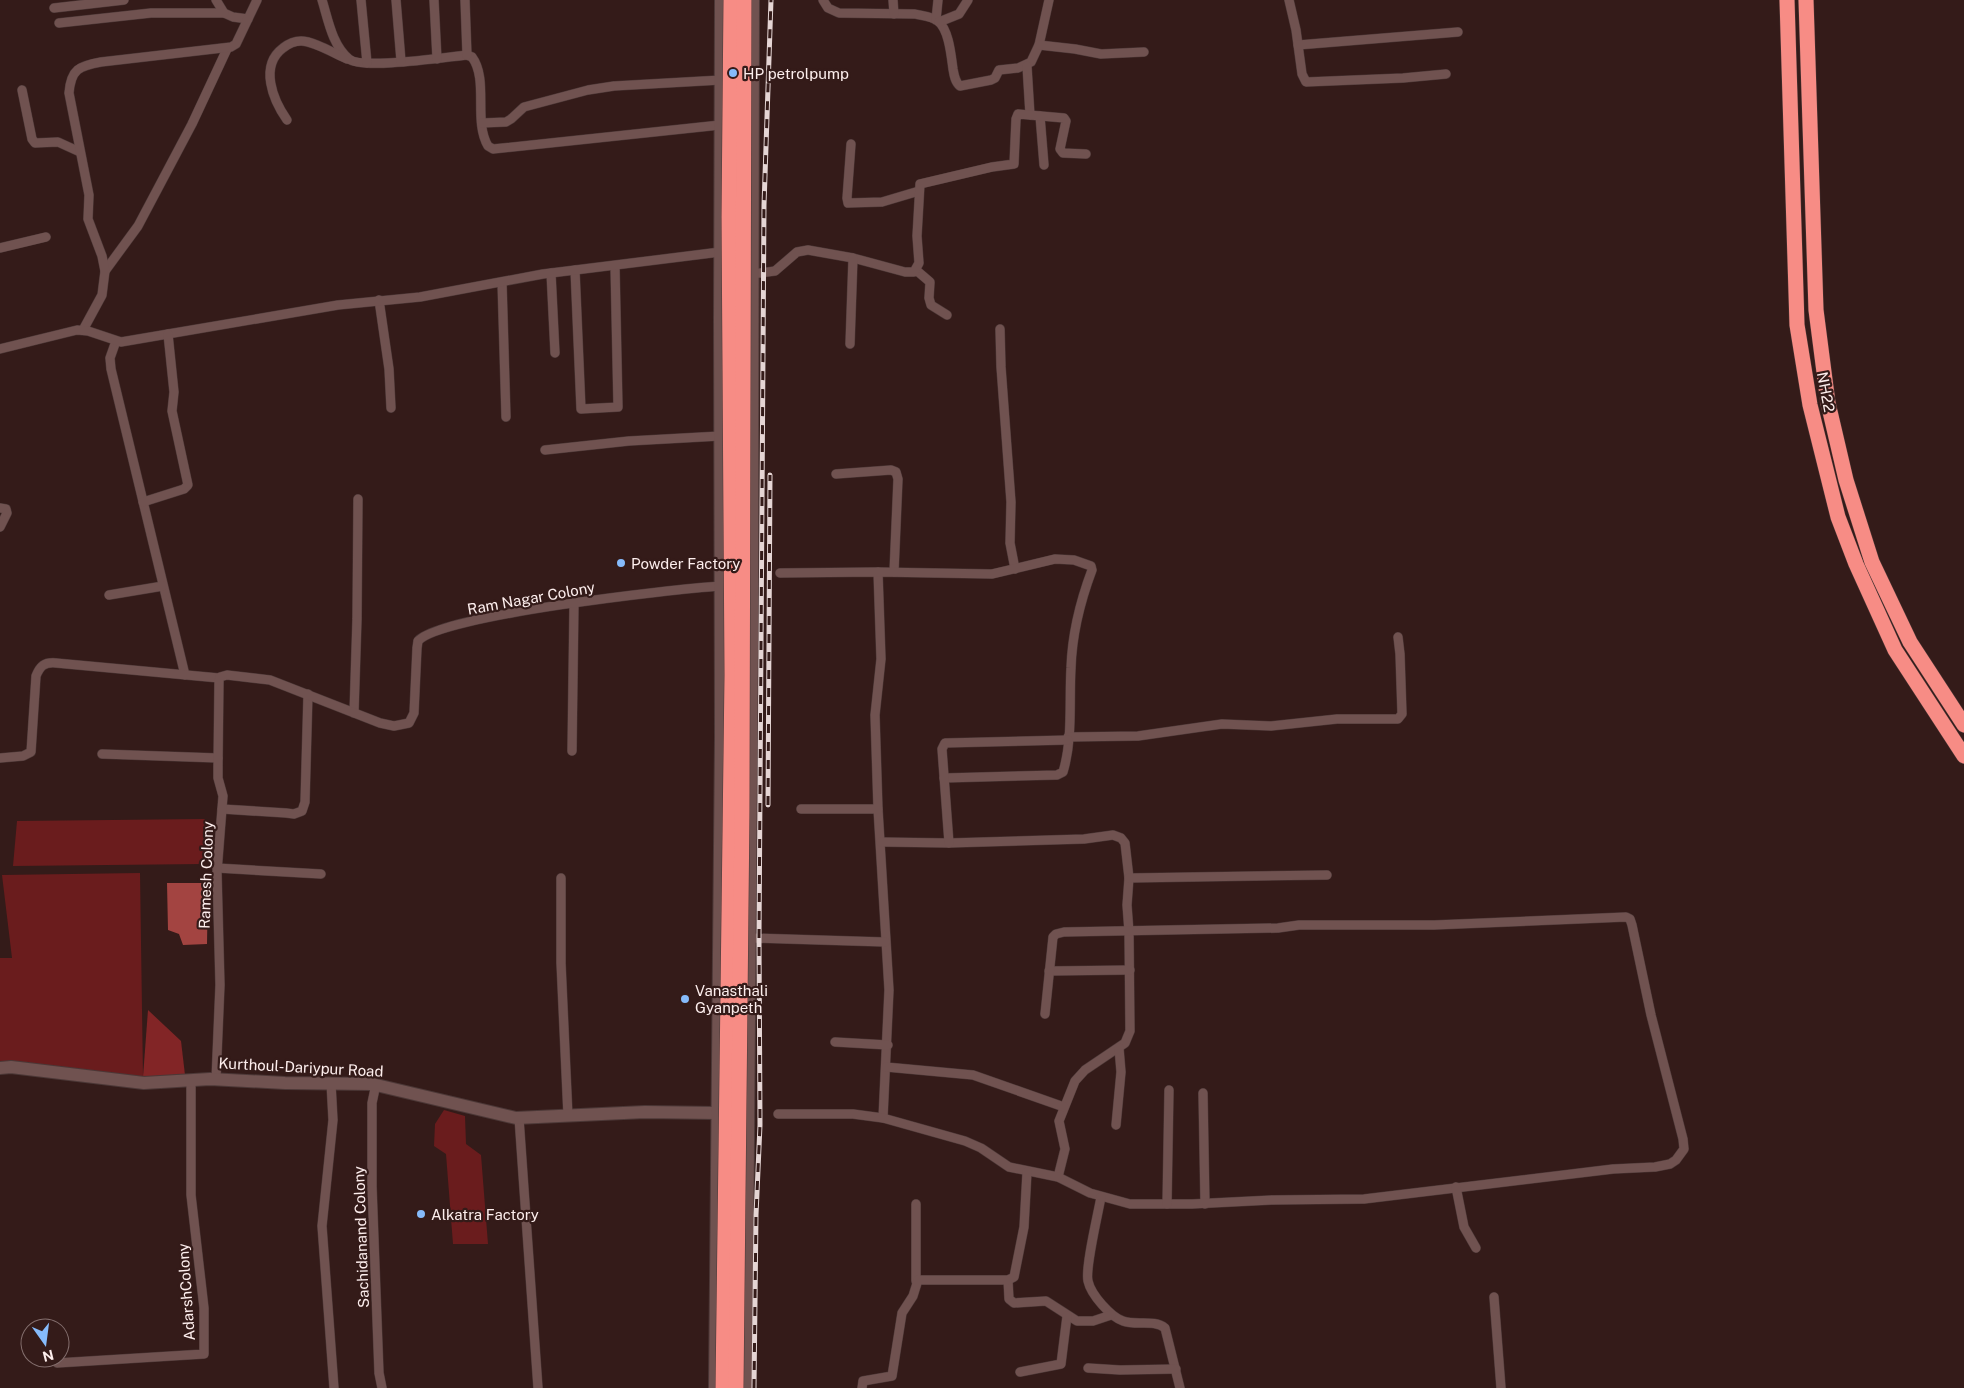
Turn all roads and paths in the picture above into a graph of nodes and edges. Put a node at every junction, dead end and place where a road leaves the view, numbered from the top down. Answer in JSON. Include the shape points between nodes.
{"nodes":[{"id":1,"x":124,"y":0,"type":"edge"},
{"id":2,"x":216,"y":0,"type":"edge"},
{"id":3,"x":258,"y":0,"type":"edge"},
{"id":4,"x":322,"y":0,"type":"edge"},
{"id":5,"x":361,"y":0,"type":"edge"},
{"id":6,"x":396,"y":0,"type":"edge"},
{"id":7,"x":434,"y":0,"type":"edge"},
{"id":8,"x":465,"y":0,"type":"edge"},
{"id":9,"x":721,"y":0,"type":"edge"},
{"id":10,"x":731,"y":0,"type":"edge"},
{"id":11,"x":744,"y":0,"type":"edge"},
{"id":12,"x":753,"y":0,"type":"edge"},
{"id":13,"x":823,"y":0,"type":"edge"},
{"id":14,"x":893,"y":0,"type":"edge"},
{"id":15,"x":938,"y":0,"type":"edge"},
{"id":16,"x":968,"y":0,"type":"edge"},
{"id":17,"x":1049,"y":0,"type":"edge"},
{"id":18,"x":1289,"y":0,"type":"edge"},
{"id":19,"x":1787,"y":0,"type":"edge"},
{"id":20,"x":1806,"y":0,"type":"edge"},
{"id":21,"x":54,"y":8,"type":"dead end"},
{"id":22,"x":224,"y":13,"type":"junction"},
{"id":23,"x":894,"y":14,"type":"junction"},
{"id":24,"x":248,"y":19,"type":"junction"},
{"id":25,"x":937,"y":21,"type":"junction"},
{"id":26,"x":59,"y":22,"type":"dead end"},
{"id":27,"x":1458,"y":32,"type":"dead end"},
{"id":28,"x":1039,"y":45,"type":"junction"},
{"id":29,"x":1298,"y":45,"type":"junction"},
{"id":30,"x":227,"y":49,"type":"junction"},
{"id":31,"x":1144,"y":52,"type":"dead end"},
{"id":32,"x":467,"y":55,"type":"junction"},
{"id":33,"x":437,"y":58,"type":"junction"},
{"id":34,"x":350,"y":60,"type":"junction"},
{"id":35,"x":401,"y":61,"type":"junction"},
{"id":36,"x":367,"y":63,"type":"junction"},
{"id":37,"x":752,"y":66,"type":"junction"},
{"id":38,"x":1027,"y":66,"type":"junction"},
{"id":39,"x":721,"y":67,"type":"junction"},
{"id":40,"x":1446,"y":74,"type":"dead end"},
{"id":41,"x":721,"y":80,"type":"junction"},
{"id":42,"x":22,"y":90,"type":"dead end"},
{"id":43,"x":1030,"y":115,"type":"junction"},
{"id":44,"x":1040,"y":116,"type":"junction"},
{"id":45,"x":287,"y":120,"type":"dead end"},
{"id":46,"x":482,"y":123,"type":"junction"},
{"id":47,"x":720,"y":125,"type":"junction"},
{"id":48,"x":851,"y":144,"type":"dead end"},
{"id":49,"x":80,"y":152,"type":"junction"},
{"id":50,"x":1086,"y":154,"type":"dead end"},
{"id":51,"x":1044,"y":165,"type":"dead end"},
{"id":52,"x":919,"y":191,"type":"junction"},
{"id":53,"x":46,"y":237,"type":"dead end"},
{"id":54,"x":0,"y":248,"type":"edge"},
{"id":55,"x":720,"y":252,"type":"junction"},
{"id":56,"x":853,"y":258,"type":"junction"},
{"id":57,"x":615,"y":266,"type":"junction"},
{"id":58,"x":576,"y":270,"type":"junction"},
{"id":59,"x":916,"y":270,"type":"junction"},
{"id":60,"x":105,"y":271,"type":"junction"},
{"id":61,"x":551,"y":273,"type":"junction"},
{"id":62,"x":752,"y":274,"type":"junction"},
{"id":63,"x":502,"y":282,"type":"junction"},
{"id":64,"x":379,"y":300,"type":"junction"},
{"id":65,"x":947,"y":315,"type":"dead end"},
{"id":66,"x":1000,"y":329,"type":"dead end"},
{"id":67,"x":83,"y":330,"type":"junction"},
{"id":68,"x":168,"y":334,"type":"junction"},
{"id":69,"x":116,"y":341,"type":"junction"},
{"id":70,"x":850,"y":344,"type":"dead end"},
{"id":71,"x":0,"y":349,"type":"edge"},
{"id":72,"x":555,"y":353,"type":"dead end"},
{"id":73,"x":391,"y":408,"type":"dead end"},
{"id":74,"x":506,"y":416,"type":"dead end"},
{"id":75,"x":720,"y":436,"type":"junction"},
{"id":76,"x":545,"y":450,"type":"dead end"},
{"id":77,"x":836,"y":474,"type":"dead end"},
{"id":78,"x":358,"y":499,"type":"dead end"},
{"id":79,"x":143,"y":502,"type":"junction"},
{"id":80,"x":0,"y":508,"type":"edge"},
{"id":81,"x":0,"y":527,"type":"edge"},
{"id":82,"x":720,"y":531,"type":"junction"},
{"id":83,"x":752,"y":533,"type":"junction"},
{"id":84,"x":1014,"y":569,"type":"junction"},
{"id":85,"x":878,"y":572,"type":"junction"},
{"id":86,"x":894,"y":572,"type":"junction"},
{"id":87,"x":780,"y":573,"type":"dead end"},
{"id":88,"x":163,"y":586,"type":"junction"},
{"id":89,"x":720,"y":586,"type":"junction"},
{"id":90,"x":110,"y":596,"type":"dead end"},
{"id":91,"x":574,"y":604,"type":"junction"},
{"id":92,"x":1398,"y":637,"type":"dead end"},
{"id":93,"x":185,"y":675,"type":"junction"},
{"id":94,"x":222,"y":677,"type":"junction"},
{"id":95,"x":308,"y":694,"type":"junction"},
{"id":96,"x":354,"y":713,"type":"junction"},
{"id":97,"x":1964,"y":725,"type":"edge"},
{"id":98,"x":1068,"y":739,"type":"junction"},
{"id":99,"x":572,"y":751,"type":"dead end"},
{"id":100,"x":102,"y":754,"type":"dead end"},
{"id":101,"x":1964,"y":756,"type":"edge"},
{"id":102,"x":0,"y":758,"type":"edge"},
{"id":103,"x":218,"y":758,"type":"junction"},
{"id":104,"x":944,"y":778,"type":"junction"},
{"id":105,"x":222,"y":809,"type":"junction"},
{"id":106,"x":801,"y":809,"type":"dead end"},
{"id":107,"x":878,"y":809,"type":"junction"},
{"id":108,"x":881,"y":842,"type":"junction"},
{"id":109,"x":949,"y":843,"type":"junction"},
{"id":110,"x":217,"y":868,"type":"junction"},
{"id":111,"x":321,"y":874,"type":"dead end"},
{"id":112,"x":1327,"y":875,"type":"dead end"},
{"id":113,"x":561,"y":878,"type":"dead end"},
{"id":114,"x":1128,"y":878,"type":"junction"},
{"id":115,"x":1130,"y":932,"type":"junction"},
{"id":116,"x":750,"y":938,"type":"junction"},
{"id":117,"x":885,"y":942,"type":"junction"},
{"id":118,"x":1130,"y":970,"type":"junction"},
{"id":119,"x":1049,"y":971,"type":"junction"},
{"id":120,"x":1045,"y":1014,"type":"dead end"},
{"id":121,"x":835,"y":1042,"type":"dead end"},
{"id":122,"x":888,"y":1045,"type":"junction"},
{"id":123,"x":718,"y":1048,"type":"junction"},
{"id":124,"x":1119,"y":1048,"type":"junction"},
{"id":125,"x":750,"y":1049,"type":"junction"},
{"id":126,"x":886,"y":1067,"type":"junction"},
{"id":127,"x":0,"y":1068,"type":"edge"},
{"id":128,"x":216,"y":1079,"type":"junction"},
{"id":129,"x":191,"y":1080,"type":"junction"},
{"id":130,"x":331,"y":1083,"type":"junction"},
{"id":131,"x":376,"y":1084,"type":"junction"},
{"id":132,"x":1169,"y":1090,"type":"dead end"},
{"id":133,"x":1203,"y":1093,"type":"dead end"},
{"id":134,"x":1064,"y":1107,"type":"junction"},
{"id":135,"x":717,"y":1113,"type":"junction"},
{"id":136,"x":778,"y":1114,"type":"dead end"},
{"id":137,"x":568,"y":1116,"type":"junction"},
{"id":138,"x":519,"y":1118,"type":"junction"},
{"id":139,"x":883,"y":1118,"type":"junction"},
{"id":140,"x":1116,"y":1125,"type":"dead end"},
{"id":141,"x":1027,"y":1172,"type":"junction"},
{"id":142,"x":1058,"y":1177,"type":"junction"},
{"id":143,"x":1456,"y":1187,"type":"junction"},
{"id":144,"x":1100,"y":1197,"type":"junction"},
{"id":145,"x":916,"y":1204,"type":"dead end"},
{"id":146,"x":1167,"y":1204,"type":"junction"},
{"id":147,"x":1205,"y":1204,"type":"junction"},
{"id":148,"x":1476,"y":1248,"type":"dead end"},
{"id":149,"x":1008,"y":1280,"type":"junction"},
{"id":150,"x":916,"y":1281,"type":"junction"},
{"id":151,"x":1494,"y":1297,"type":"dead end"},
{"id":152,"x":1111,"y":1315,"type":"junction"},
{"id":153,"x":1067,"y":1316,"type":"junction"},
{"id":154,"x":70,"y":1362,"type":"edge"},
{"id":155,"x":1088,"y":1368,"type":"dead end"},
{"id":156,"x":1176,"y":1369,"type":"junction"},
{"id":157,"x":1020,"y":1372,"type":"dead end"},
{"id":158,"x":334,"y":1388,"type":"edge"},
{"id":159,"x":382,"y":1388,"type":"edge"},
{"id":160,"x":538,"y":1388,"type":"edge"},
{"id":161,"x":715,"y":1388,"type":"edge"},
{"id":162,"x":723,"y":1388,"type":"edge"},
{"id":163,"x":736,"y":1388,"type":"edge"},
{"id":164,"x":746,"y":1388,"type":"edge"},
{"id":165,"x":862,"y":1388,"type":"edge"},
{"id":166,"x":1180,"y":1388,"type":"edge"},
{"id":167,"x":1501,"y":1388,"type":"edge"}],
"edges":[{"from":1,"to":21,"type":"street"},
{"from":2,"to":22,"type":"street"},
{"from":3,"to":24,"type":"street"},
{"from":4,"to":34,"type":"street","via":[[341,51]]},
{"from":5,"to":36,"type":"street"},
{"from":6,"to":35,"type":"street"},
{"from":7,"to":33,"type":"street"},
{"from":8,"to":32,"type":"street"},
{"from":9,"to":39,"type":"street"},
{"from":10,"to":162,"type":"highway","bridge":true,"via":[[732,675]]},
{"from":11,"to":163,"type":"highway","bridge":true,"via":[[742,811]]},
{"from":12,"to":37,"type":"street"},
{"from":13,"to":23,"type":"street","via":[[828,8],[839,13]]},
{"from":14,"to":23,"type":"street"},
{"from":15,"to":25,"type":"street"},
{"from":16,"to":25,"type":"street","via":[[959,14]]},
{"from":17,"to":28,"type":"street"},
{"from":18,"to":29,"type":"street"},
{"from":19,"to":101,"type":"highway","name":"NH22","via":[[1797,324],[1810,405],[1838,517],[1856,564],[1896,650]]},
{"from":20,"to":97,"type":"highway","name":"NH22","via":[[1816,310],[1828,403],[1846,480],[1872,562],[1910,642]]},
{"from":22,"to":24,"type":"street"},
{"from":22,"to":26,"type":"street","via":[[151,13]]},
{"from":23,"to":25,"type":"street","via":[[915,14]]},
{"from":24,"to":30,"type":"street","via":[[236,44]]},
{"from":25,"to":38,"type":"street","via":[[947,40],[958,86],[991,80],[999,70]]},
{"from":27,"to":29,"type":"street"},
{"from":28,"to":31,"type":"street","via":[[1101,54]]},
{"from":28,"to":38,"type":"street"},
{"from":29,"to":40,"type":"street","via":[[1306,82]]},
{"from":30,"to":49,"type":"street","via":[[101,62],[79,68],[71,80],[69,93]]},
{"from":30,"to":60,"type":"street","via":[[138,226]]},
{"from":32,"to":33,"type":"street"},
{"from":32,"to":46,"type":"street","via":[[478,69]]},
{"from":33,"to":35,"type":"street"},
{"from":34,"to":36,"type":"street"},
{"from":34,"to":45,"type":"street","via":[[302,41],[277,52],[271,62],[271,82],[278,107]]},
{"from":35,"to":36,"type":"street"},
{"from":37,"to":39,"type":"street"},
{"from":37,"to":62,"type":"street"},
{"from":38,"to":43,"type":"street"},
{"from":39,"to":41,"type":"street"},
{"from":41,"to":46,"type":"street","via":[[588,90],[524,107],[506,122]]},
{"from":41,"to":47,"type":"street"},
{"from":42,"to":49,"type":"street","via":[[35,143],[58,142]]},
{"from":43,"to":44,"type":"street"},
{"from":43,"to":52,"type":"street","via":[[1016,116],[1014,164],[923,182]]},
{"from":44,"to":50,"type":"street","via":[[1064,118],[1066,121],[1060,149],[1063,153]]},
{"from":44,"to":51,"type":"street"},
{"from":46,"to":47,"type":"street","via":[[488,146],[500,149]]},
{"from":47,"to":55,"type":"street"},
{"from":48,"to":52,"type":"street","via":[[848,203],[882,202]]},
{"from":49,"to":60,"type":"street","via":[[89,195],[88,219]]},
{"from":52,"to":59,"type":"street","via":[[919,258]]},
{"from":53,"to":54,"type":"street"},
{"from":55,"to":57,"type":"street"},
{"from":55,"to":75,"type":"street"},
{"from":56,"to":59,"type":"street","via":[[905,272]]},
{"from":56,"to":62,"type":"street","via":[[803,250],[775,271]]},
{"from":56,"to":70,"type":"street"},
{"from":57,"to":58,"type":"street"},
{"from":57,"to":58,"type":"street","via":[[618,407],[581,409]]},
{"from":58,"to":61,"type":"street"},
{"from":59,"to":65,"type":"street","via":[[930,282],[931,305]]},
{"from":60,"to":67,"type":"street","via":[[102,294]]},
{"from":61,"to":63,"type":"street"},
{"from":61,"to":72,"type":"street"},
{"from":62,"to":83,"type":"street"},
{"from":63,"to":64,"type":"street","via":[[420,297]]},
{"from":63,"to":74,"type":"street"},
{"from":64,"to":68,"type":"street"},
{"from":64,"to":73,"type":"street","via":[[390,376]]},
{"from":66,"to":84,"type":"street"},
{"from":67,"to":69,"type":"street"},
{"from":67,"to":71,"type":"street"},
{"from":68,"to":69,"type":"street"},
{"from":68,"to":79,"type":"street","via":[[174,392],[172,411],[188,485]]},
{"from":69,"to":79,"type":"street","via":[[110,364]]},
{"from":75,"to":76,"type":"street"},
{"from":75,"to":82,"type":"street"},
{"from":77,"to":86,"type":"street","via":[[896,472]]},
{"from":78,"to":96,"type":"street"},
{"from":79,"to":88,"type":"street"},
{"from":80,"to":81,"type":"street","via":[[6,509]]},
{"from":82,"to":83,"type":"street"},
{"from":82,"to":89,"type":"street"},
{"from":83,"to":116,"type":"street"},
{"from":84,"to":86,"type":"street","via":[[972,574]]},
{"from":84,"to":98,"type":"street","via":[[1055,559],[1077,560],[1092,567],[1081,598],[1073,640]]},
{"from":85,"to":86,"type":"street"},
{"from":85,"to":87,"type":"street"},
{"from":85,"to":107,"type":"street","via":[[881,659],[875,715]]},
{"from":88,"to":90,"type":"street"},
{"from":88,"to":93,"type":"street"},
{"from":89,"to":91,"type":"street","name":"Ram Nagar Colony"},
{"from":89,"to":123,"type":"street"},
{"from":91,"to":96,"type":"street","name":"Ram Nagar Colony","via":[[482,618],[427,635],[418,641],[414,713],[409,723],[394,726]]},
{"from":91,"to":99,"type":"street"},
{"from":92,"to":98,"type":"street","via":[[1402,714],[1398,719],[1337,719],[1271,726],[1222,724],[1138,736]]},
{"from":93,"to":94,"type":"street","name":"Ram Nagar Colony"},
{"from":93,"to":102,"type":"street","name":"Ram Nagar Colony","via":[[46,663],[36,676],[31,752]]},
{"from":94,"to":95,"type":"street","name":"Ram Nagar Colony","via":[[270,680]]},
{"from":94,"to":103,"type":"street","name":"Ramesh Colony"},
{"from":95,"to":96,"type":"street","name":"Ram Nagar Colony"},
{"from":95,"to":105,"type":"street","via":[[302,811],[286,814]]},
{"from":98,"to":104,"type":"street","via":[[1064,770],[1060,775]]},
{"from":98,"to":104,"type":"street","via":[[946,742],[942,746]]},
{"from":100,"to":103,"type":"street"},
{"from":103,"to":105,"type":"street","name":"Ramesh Colony"},
{"from":104,"to":109,"type":"street"},
{"from":105,"to":110,"type":"street","name":"Ramesh Colony"},
{"from":106,"to":107,"type":"street"},
{"from":107,"to":108,"type":"street"},
{"from":108,"to":109,"type":"street"},
{"from":108,"to":117,"type":"street"},
{"from":109,"to":114,"type":"street","via":[[1084,839],[1113,835],[1125,844]]},
{"from":110,"to":111,"type":"street"},
{"from":110,"to":128,"type":"street","name":"Ramesh Colony","via":[[220,985]]},
{"from":112,"to":114,"type":"street"},
{"from":113,"to":137,"type":"street"},
{"from":114,"to":115,"type":"street"},
{"from":115,"to":118,"type":"street"},
{"from":115,"to":119,"type":"street","via":[[1056,934]]},
{"from":115,"to":143,"type":"street","via":[[1628,918],[1683,1139],[1681,1155],[1664,1166]]},
{"from":116,"to":117,"type":"street"},
{"from":116,"to":125,"type":"street"},
{"from":117,"to":122,"type":"street","via":[[889,990]]},
{"from":118,"to":119,"type":"street"},
{"from":118,"to":124,"type":"street","via":[[1131,1024],[1128,1038]]},
{"from":119,"to":120,"type":"street"},
{"from":121,"to":122,"type":"street"},
{"from":122,"to":126,"type":"street"},
{"from":123,"to":125,"type":"street"},
{"from":123,"to":135,"type":"street"},
{"from":124,"to":134,"type":"street","via":[[1080,1073]]},
{"from":124,"to":140,"type":"street","via":[[1121,1072]]},
{"from":125,"to":164,"type":"street"},
{"from":126,"to":134,"type":"street","via":[[962,1072]]},
{"from":126,"to":139,"type":"street"},
{"from":127,"to":129,"type":"street","name":"Kurthoul-Dariypur Road","via":[[144,1083]]},
{"from":128,"to":129,"type":"street","name":"Kurthoul-Dariypur Road"},
{"from":128,"to":130,"type":"street","name":"Kurthoul-Dariypur Road"},
{"from":129,"to":154,"type":"street","name":"AdarshColony","via":[[191,1194],[204,1308],[204,1354]]},
{"from":130,"to":131,"type":"street","name":"Kurthoul-Dariypur Road"},
{"from":130,"to":158,"type":"street","via":[[333,1120],[322,1226]]},
{"from":131,"to":138,"type":"street","name":"Kurthoul-Dariypur Road"},
{"from":131,"to":159,"type":"street","name":"Sachidanand Colony","via":[[372,1103],[372,1186]]},
{"from":132,"to":146,"type":"street"},
{"from":133,"to":147,"type":"street"},
{"from":134,"to":142,"type":"street","via":[[1059,1126],[1065,1150]]},
{"from":135,"to":137,"type":"street","name":"Kurthoul-Dariypur Road"},
{"from":135,"to":161,"type":"street"},
{"from":136,"to":139,"type":"street","via":[[853,1114]]},
{"from":137,"to":138,"type":"street","name":"Kurthoul-Dariypur Road"},
{"from":138,"to":160,"type":"street"},
{"from":139,"to":141,"type":"street","via":[[965,1141],[1009,1167]]},
{"from":141,"to":142,"type":"street"},
{"from":141,"to":149,"type":"street","via":[[1018,1263],[1014,1277]]},
{"from":142,"to":144,"type":"street"},
{"from":143,"to":147,"type":"street","via":[[1357,1200]]},
{"from":143,"to":148,"type":"street","via":[[1464,1227]]},
{"from":144,"to":146,"type":"street","via":[[1130,1204]]},
{"from":144,"to":152,"type":"street","via":[[1088,1278]]},
{"from":145,"to":150,"type":"street"},
{"from":146,"to":147,"type":"street"},
{"from":149,"to":150,"type":"street"},
{"from":149,"to":153,"type":"street","via":[[1011,1302],[1046,1301]]},
{"from":150,"to":165,"type":"street","via":[[913,1296],[902,1313],[892,1376],[863,1381]]},
{"from":151,"to":167,"type":"street"},
{"from":152,"to":153,"type":"street","via":[[1084,1321]]},
{"from":152,"to":156,"type":"street","via":[[1129,1323],[1162,1325],[1167,1332]]},
{"from":153,"to":157,"type":"street","via":[[1061,1364]]},
{"from":155,"to":156,"type":"street"},
{"from":156,"to":166,"type":"street"}]}
